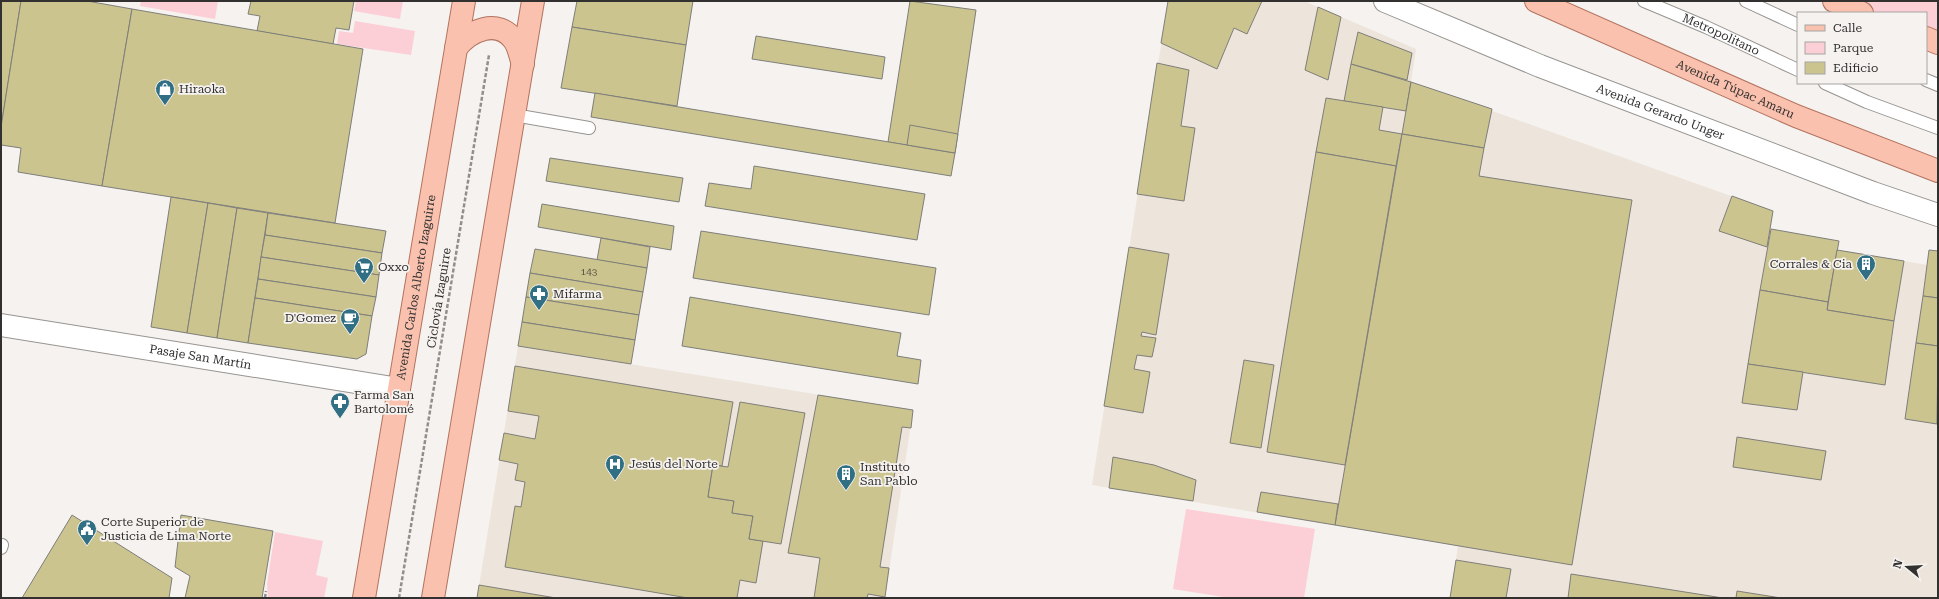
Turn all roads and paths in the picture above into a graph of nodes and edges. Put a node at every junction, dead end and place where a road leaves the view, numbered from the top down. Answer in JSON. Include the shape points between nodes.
{"nodes":[{"id":1,"x":464,"y":1,"type":"edge"},
{"id":2,"x":533,"y":1,"type":"edge"},
{"id":3,"x":1385,"y":1,"type":"edge"},
{"id":4,"x":1536,"y":1,"type":"edge"},
{"id":5,"x":1644,"y":1,"type":"edge"},
{"id":6,"x":1746,"y":1,"type":"edge"},
{"id":7,"x":1834,"y":1,"type":"edge"},
{"id":8,"x":1860,"y":12,"type":"edge"},
{"id":9,"x":1797,"y":24,"type":"edge"},
{"id":10,"x":493,"y":28,"type":"junction"},
{"id":11,"x":1927,"y":38,"type":"edge"},
{"id":12,"x":1938,"y":43,"type":"edge"},
{"id":13,"x":456,"y":48,"type":"junction"},
{"id":14,"x":523,"y":64,"type":"junction"},
{"id":15,"x":1797,"y":70,"type":"edge"},
{"id":16,"x":1927,"y":80,"type":"edge"},
{"id":17,"x":1827,"y":84,"type":"edge"},
{"id":18,"x":1938,"y":85,"type":"edge"},
{"id":19,"x":514,"y":115,"type":"junction"},
{"id":20,"x":589,"y":128,"type":"dead end"},
{"id":21,"x":1938,"y":128,"type":"edge"},
{"id":22,"x":1938,"y":171,"type":"edge"},
{"id":23,"x":1938,"y":215,"type":"edge"},
{"id":24,"x":1,"y":325,"type":"edge"},
{"id":25,"x":399,"y":389,"type":"junction"},
{"id":26,"x":266,"y":592,"type":"dead end"},
{"id":27,"x":266,"y":598,"type":"edge"},
{"id":28,"x":364,"y":598,"type":"edge"},
{"id":29,"x":399,"y":598,"type":"edge"},
{"id":30,"x":433,"y":598,"type":"edge"}],
"edges":[{"from":1,"to":13,"type":"main road","name":"Avenida Carlos Alberto Izaguirre"},
{"from":2,"to":14,"type":"main road"},
{"from":3,"to":23,"type":"street","name":"Avenida Gerardo Unger","via":[[1540,66],[1873,193]]},
{"from":4,"to":22,"type":"main road","name":"Avenida Túpac Amaru","via":[[1796,116]]},
{"from":5,"to":15,"type":"lane","name":"Metropolitano"},
{"from":6,"to":9,"type":"lane"},
{"from":7,"to":8,"type":"main road"},
{"from":10,"to":13,"type":"main road","via":[[471,34]]},
{"from":10,"to":14,"type":"main road","via":[[500,29],[514,40]]},
{"from":10,"to":29,"type":"path","name":"Ciclovía Izaguirre"},
{"from":11,"to":12,"type":"main road"},
{"from":13,"to":25,"type":"main road","name":"Avenida Carlos Alberto Izaguirre"},
{"from":14,"to":19,"type":"main road"},
{"from":16,"to":18,"type":"lane"},
{"from":17,"to":21,"type":"lane","via":[[1867,102]]},
{"from":19,"to":20,"type":"lane"},
{"from":19,"to":30,"type":"main road"},
{"from":24,"to":25,"type":"street","name":"Pasaje San Martín"},
{"from":25,"to":28,"type":"main road","name":"Avenida Carlos Alberto Izaguirre"},
{"from":26,"to":27,"type":"path"}]}
